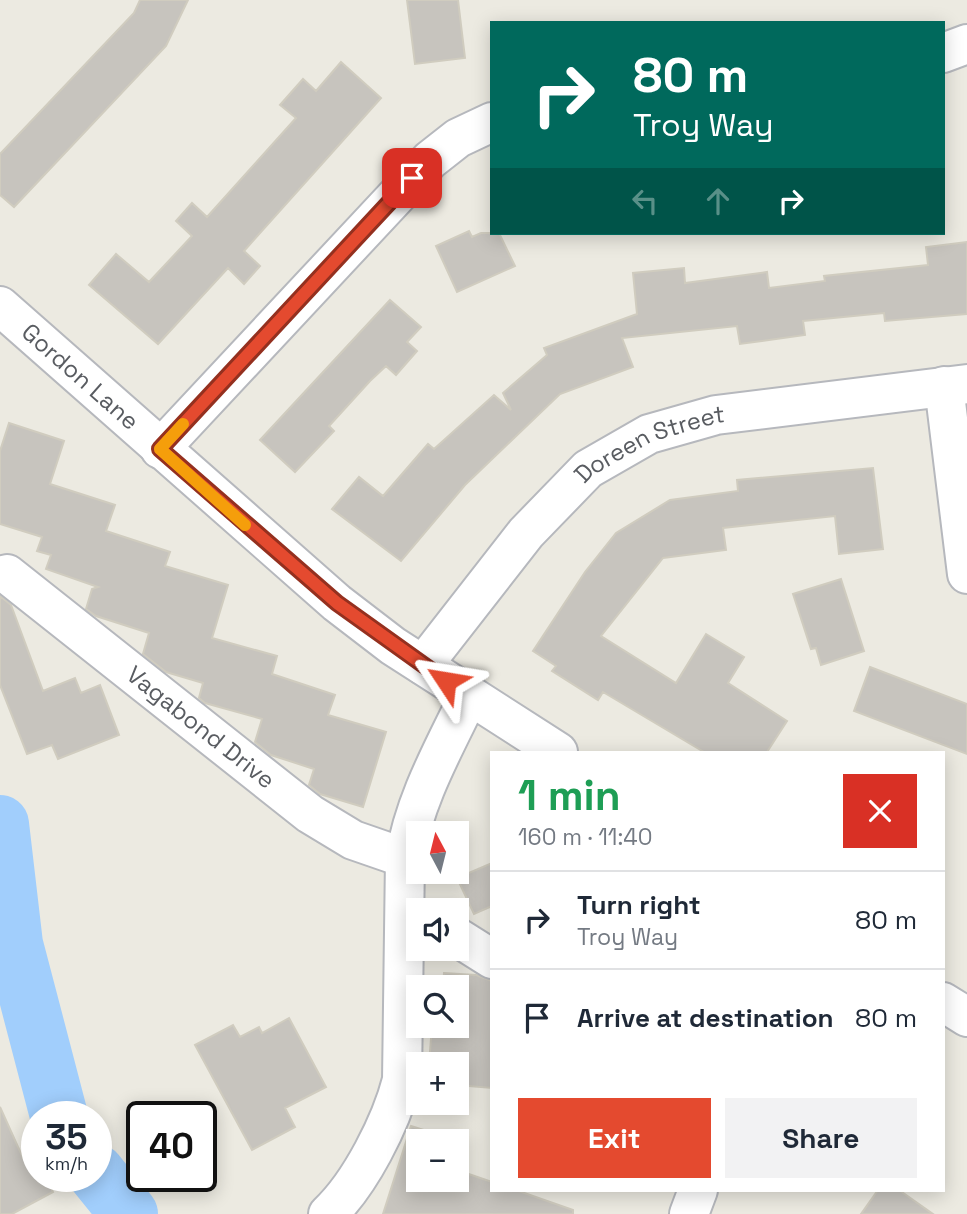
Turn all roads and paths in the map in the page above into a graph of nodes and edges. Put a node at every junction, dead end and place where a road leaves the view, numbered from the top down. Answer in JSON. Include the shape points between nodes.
{"nodes":[{"id":1,"x":967,"y":44,"type":"edge"},
{"id":2,"x":945,"y":52,"type":"edge"},
{"id":3,"x":490,"y":123,"type":"edge"},
{"id":4,"x":0,"y":306,"type":"edge"},
{"id":5,"x":955,"y":385,"type":"edge"},
{"id":6,"x":160,"y":449,"type":"junction"},
{"id":7,"x":7,"y":574,"type":"dead end"},
{"id":8,"x":967,"y":574,"type":"edge"},
{"id":9,"x":423,"y":666,"type":"junction"},
{"id":10,"x":469,"y":696,"type":"junction"},
{"id":11,"x":556,"y":751,"type":"edge"},
{"id":12,"x":405,"y":858,"type":"junction"},
{"id":13,"x":409,"y":898,"type":"edge"},
{"id":14,"x":469,"y":945,"type":"edge"},
{"id":15,"x":490,"y":958,"type":"edge"},
{"id":16,"x":410,"y":961,"type":"edge"},
{"id":17,"x":945,"y":1003,"type":"edge"},
{"id":18,"x":967,"y":1017,"type":"edge"},
{"id":19,"x":697,"y":1192,"type":"edge"},
{"id":20,"x":336,"y":1212,"type":"edge"},
{"id":21,"x":689,"y":1214,"type":"edge"}],
"edges":[{"from":1,"to":2,"type":"street"},
{"from":3,"to":6,"type":"street","via":[[458,138],[430,160]]},
{"from":4,"to":6,"type":"street","name":"Gordon Lane"},
{"from":5,"to":8,"type":"street"},
{"from":5,"to":9,"type":"street","name":"Doreen Street","via":[[716,415],[649,434],[588,468],[526,533]]},
{"from":6,"to":9,"type":"street","name":"Gordon Lane","via":[[337,603]]},
{"from":7,"to":12,"type":"street","name":"Vagabond Drive","via":[[310,814],[354,839]]},
{"from":9,"to":10,"type":"street","name":"Gordon Lane"},
{"from":10,"to":11,"type":"street","name":"Gordon Lane"},
{"from":10,"to":12,"type":"street","via":[[422,796]]},
{"from":12,"to":13,"type":"street"},
{"from":14,"to":15,"type":"street"},
{"from":16,"to":20,"type":"street","via":[[402,1080],[395,1107]]},
{"from":17,"to":18,"type":"street"},
{"from":19,"to":21,"type":"street"}]}
